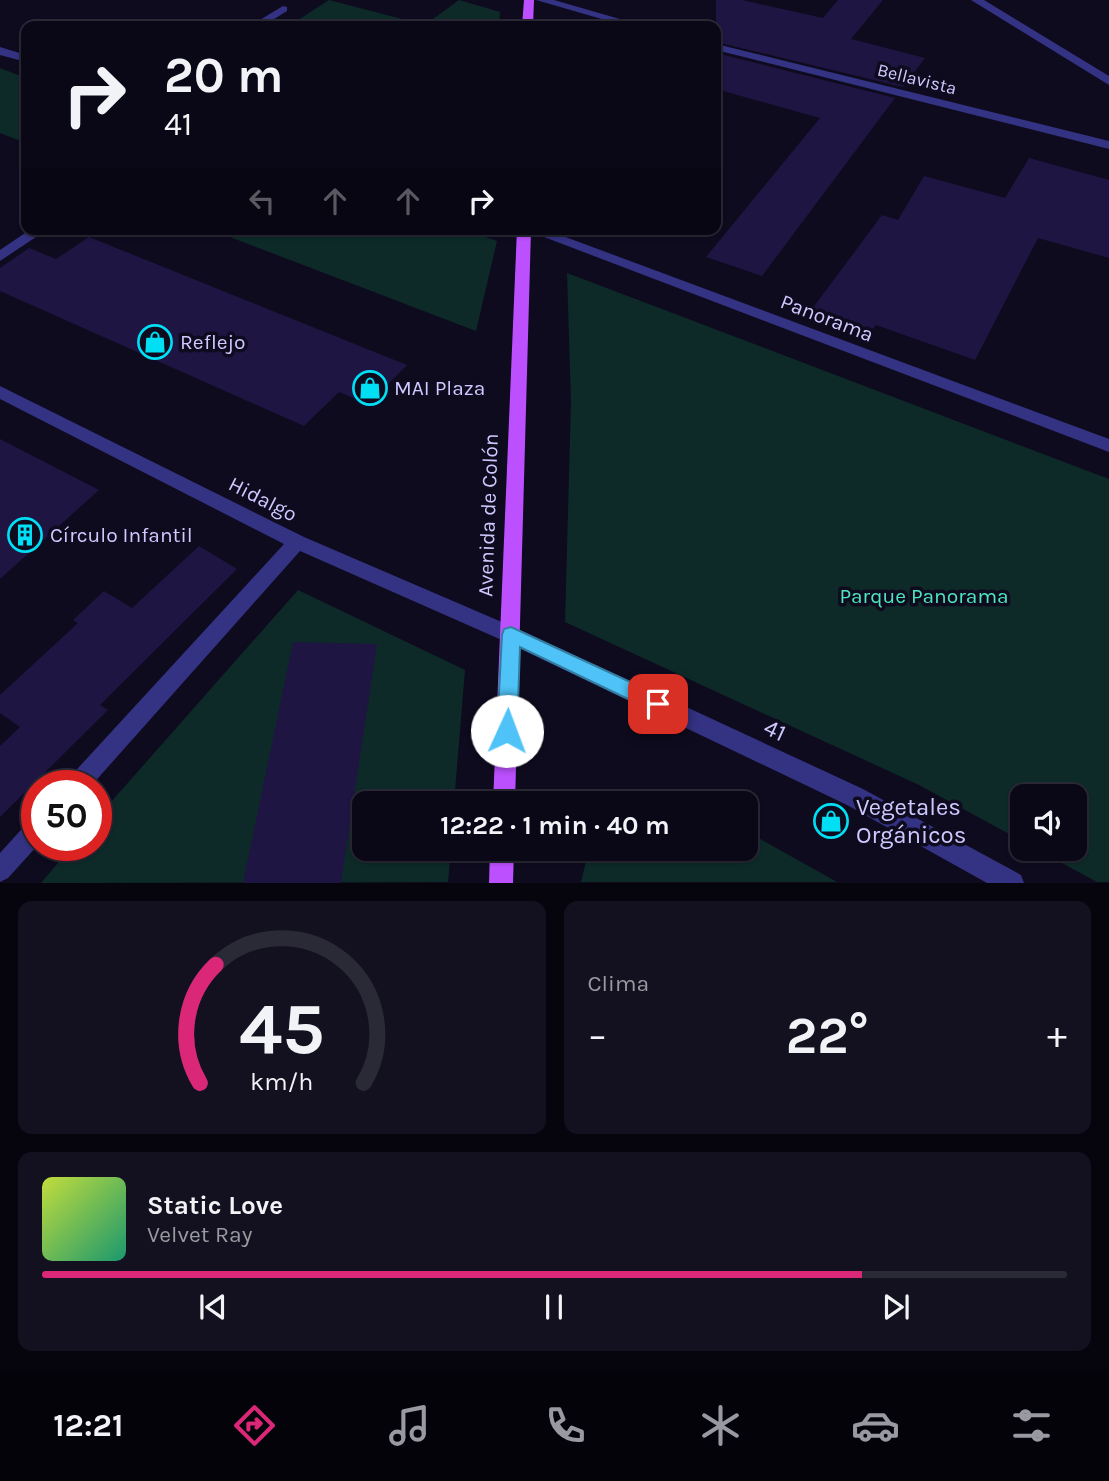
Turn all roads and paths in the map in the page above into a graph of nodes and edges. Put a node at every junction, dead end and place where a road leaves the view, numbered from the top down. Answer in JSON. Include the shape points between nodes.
{"nodes":[{"id":1,"x":529,"y":0,"type":"edge"},
{"id":2,"x":541,"y":0,"type":"edge"},
{"id":3,"x":976,"y":0,"type":"edge"},
{"id":4,"x":283,"y":9,"type":"dead end"},
{"id":5,"x":264,"y":21,"type":"edge"},
{"id":6,"x":528,"y":21,"type":"edge"},
{"id":7,"x":619,"y":21,"type":"edge"},
{"id":8,"x":721,"y":48,"type":"edge"},
{"id":9,"x":0,"y":51,"type":"edge"},
{"id":10,"x":21,"y":57,"type":"edge"},
{"id":11,"x":1109,"y":81,"type":"edge"},
{"id":12,"x":1109,"y":145,"type":"edge"},
{"id":13,"x":32,"y":235,"type":"edge"},
{"id":14,"x":524,"y":235,"type":"edge"},
{"id":15,"x":546,"y":235,"type":"edge"},
{"id":16,"x":0,"y":257,"type":"edge"},
{"id":17,"x":0,"y":392,"type":"edge"},
{"id":18,"x":1109,"y":446,"type":"edge"},
{"id":19,"x":297,"y":542,"type":"junction"},
{"id":20,"x":511,"y":635,"type":"junction"},
{"id":21,"x":90,"y":770,"type":"edge"},
{"id":22,"x":504,"y":791,"type":"edge"},
{"id":23,"x":21,"y":847,"type":"edge"},
{"id":24,"x":502,"y":861,"type":"edge"},
{"id":25,"x":0,"y":870,"type":"edge"},
{"id":26,"x":501,"y":883,"type":"edge"},
{"id":27,"x":1012,"y":883,"type":"edge"}],
"edges":[{"from":1,"to":6,"type":"main road"},
{"from":2,"to":7,"type":"street"},
{"from":3,"to":11,"type":"street"},
{"from":4,"to":5,"type":"street"},
{"from":8,"to":12,"type":"street","name":"Bellavista"},
{"from":9,"to":10,"type":"street"},
{"from":13,"to":16,"type":"street"},
{"from":14,"to":20,"type":"main road","name":"Avenida de Colón"},
{"from":15,"to":18,"type":"street","name":"Panorama"},
{"from":17,"to":19,"type":"street","name":"Hidalgo"},
{"from":19,"to":20,"type":"street","name":"Hidalgo"},
{"from":19,"to":21,"type":"street"},
{"from":20,"to":22,"type":"main road","name":"Avenida de Colón"},
{"from":20,"to":27,"type":"street","name":"41","via":[[855,797]]},
{"from":23,"to":25,"type":"street"},
{"from":24,"to":26,"type":"main road"}]}
